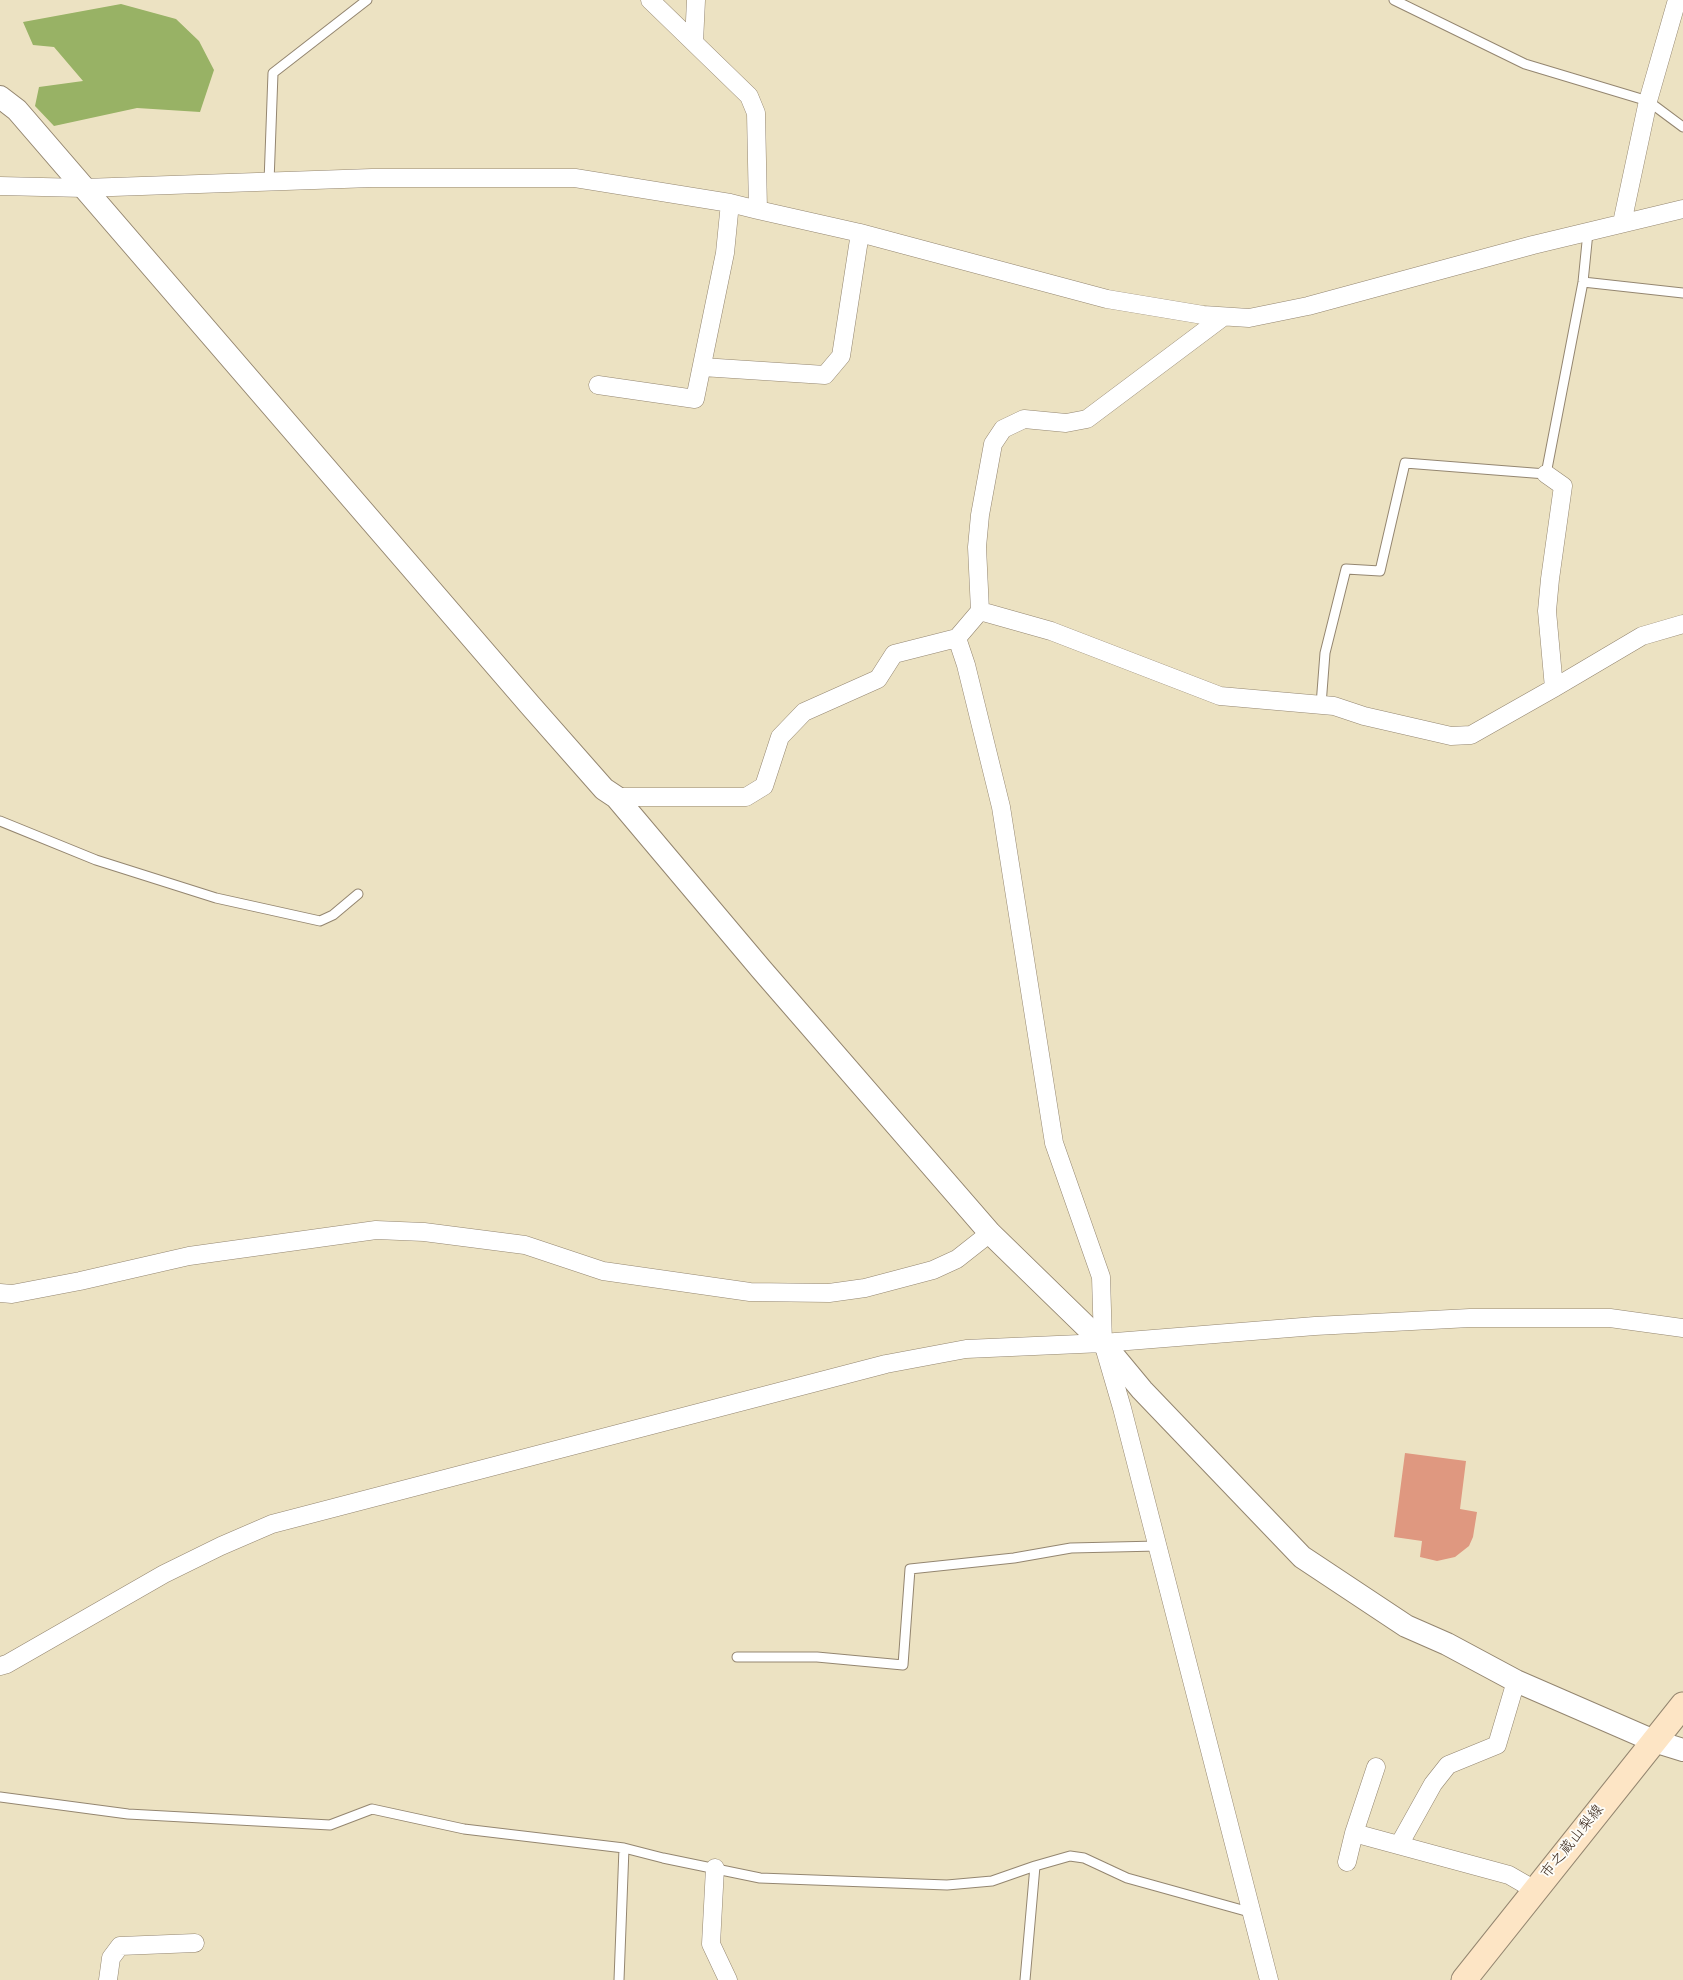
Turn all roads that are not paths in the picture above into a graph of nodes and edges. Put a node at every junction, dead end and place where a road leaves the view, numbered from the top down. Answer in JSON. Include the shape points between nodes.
{"nodes":[{"id":1,"x":367,"y":0,"type":"edge"},
{"id":2,"x":650,"y":0,"type":"edge"},
{"id":3,"x":696,"y":0,"type":"edge"},
{"id":4,"x":1394,"y":0,"type":"edge"},
{"id":5,"x":1677,"y":0,"type":"edge"},
{"id":6,"x":694,"y":42,"type":"junction"},
{"id":7,"x":0,"y":97,"type":"edge"},
{"id":8,"x":1648,"y":101,"type":"junction"},
{"id":9,"x":1683,"y":127,"type":"edge"},
{"id":10,"x":269,"y":182,"type":"junction"},
{"id":11,"x":0,"y":186,"type":"edge"},
{"id":12,"x":84,"y":188,"type":"junction"},
{"id":13,"x":730,"y":203,"type":"junction"},
{"id":14,"x":1683,"y":209,"type":"edge"},
{"id":15,"x":758,"y":210,"type":"junction"},
{"id":16,"x":1622,"y":224,"type":"junction"},
{"id":17,"x":1588,"y":232,"type":"junction"},
{"id":18,"x":860,"y":233,"type":"junction"},
{"id":19,"x":1583,"y":282,"type":"junction"},
{"id":20,"x":1683,"y":293,"type":"edge"},
{"id":21,"x":1223,"y":317,"type":"junction"},
{"id":22,"x":702,"y":367,"type":"junction"},
{"id":23,"x":598,"y":385,"type":"dead end"},
{"id":24,"x":1546,"y":474,"type":"junction"},
{"id":25,"x":980,"y":611,"type":"junction"},
{"id":26,"x":1683,"y":624,"type":"edge"},
{"id":27,"x":957,"y":638,"type":"junction"},
{"id":28,"x":1554,"y":688,"type":"junction"},
{"id":29,"x":1321,"y":705,"type":"junction"},
{"id":30,"x":616,"y":797,"type":"junction"},
{"id":31,"x":0,"y":821,"type":"edge"},
{"id":32,"x":358,"y":894,"type":"dead end"},
{"id":33,"x":990,"y":1232,"type":"junction"},
{"id":34,"x":0,"y":1293,"type":"edge"},
{"id":35,"x":1683,"y":1328,"type":"edge"},
{"id":36,"x":1103,"y":1343,"type":"junction"},
{"id":37,"x":1158,"y":1546,"type":"junction"},
{"id":38,"x":737,"y":1657,"type":"dead end"},
{"id":39,"x":0,"y":1666,"type":"edge"},
{"id":40,"x":1516,"y":1681,"type":"junction"},
{"id":41,"x":1683,"y":1705,"type":"edge"},
{"id":42,"x":1654,"y":1741,"type":"junction"},
{"id":43,"x":1683,"y":1750,"type":"edge"},
{"id":44,"x":1376,"y":1767,"type":"dead end"},
{"id":45,"x":0,"y":1797,"type":"edge"},
{"id":46,"x":1354,"y":1833,"type":"junction"},
{"id":47,"x":1399,"y":1846,"type":"junction"},
{"id":48,"x":624,"y":1848,"type":"junction"},
{"id":49,"x":1347,"y":1862,"type":"dead end"},
{"id":50,"x":1035,"y":1866,"type":"junction"},
{"id":51,"x":714,"y":1868,"type":"junction"},
{"id":52,"x":1535,"y":1890,"type":"junction"},
{"id":53,"x":1253,"y":1913,"type":"junction"},
{"id":54,"x":195,"y":1943,"type":"dead end"},
{"id":55,"x":108,"y":1980,"type":"edge"},
{"id":56,"x":619,"y":1980,"type":"edge"},
{"id":57,"x":728,"y":1980,"type":"edge"},
{"id":58,"x":1025,"y":1980,"type":"edge"},
{"id":59,"x":1269,"y":1980,"type":"edge"},
{"id":60,"x":1464,"y":1980,"type":"edge"}],
"edges":[{"from":1,"to":10,"type":"lane","via":[[273,73]]},
{"from":2,"to":6,"type":"street"},
{"from":3,"to":6,"type":"street"},
{"from":4,"to":8,"type":"lane","via":[[1525,64]]},
{"from":5,"to":8,"type":"street"},
{"from":6,"to":15,"type":"street","via":[[749,96],[756,113]]},
{"from":7,"to":12,"type":"street","via":[[17,110]]},
{"from":8,"to":9,"type":"lane"},
{"from":8,"to":16,"type":"street"},
{"from":10,"to":12,"type":"street"},
{"from":10,"to":13,"type":"street","via":[[372,178],[576,178]]},
{"from":11,"to":12,"type":"street"},
{"from":12,"to":30,"type":"street","via":[[530,705],[604,789]]},
{"from":13,"to":15,"type":"street"},
{"from":13,"to":22,"type":"street","via":[[725,253]]},
{"from":14,"to":16,"type":"street"},
{"from":15,"to":18,"type":"street"},
{"from":16,"to":17,"type":"street"},
{"from":17,"to":19,"type":"lane"},
{"from":17,"to":21,"type":"street","via":[[1308,306],[1248,318]]},
{"from":18,"to":21,"type":"street","via":[[1107,299]]},
{"from":18,"to":22,"type":"street","via":[[841,356],[824,375]]},
{"from":19,"to":20,"type":"lane"},
{"from":19,"to":24,"type":"lane"},
{"from":21,"to":25,"type":"street","via":[[1087,419],[1066,422],[1024,419],[1003,429],[993,444],[980,514],[977,547]]},
{"from":22,"to":23,"type":"street","via":[[695,399]]},
{"from":24,"to":28,"type":"street","via":[[1563,486],[1547,611]]},
{"from":24,"to":29,"type":"lane","via":[[1405,463],[1380,571],[1346,569],[1325,653]]},
{"from":25,"to":27,"type":"street"},
{"from":25,"to":29,"type":"street","via":[[1051,631],[1220,696]]},
{"from":26,"to":28,"type":"street","via":[[1642,636]]},
{"from":27,"to":30,"type":"street","via":[[894,654],[878,679],[804,712],[780,737],[764,786],[746,797]]},
{"from":27,"to":36,"type":"street","via":[[1001,807],[1054,1143],[1101,1277]]},
{"from":28,"to":29,"type":"street","via":[[1471,735],[1451,736]]},
{"from":30,"to":33,"type":"street"},
{"from":31,"to":32,"type":"lane","via":[[96,860],[216,898],[320,920],[333,915]]},
{"from":33,"to":34,"type":"street","via":[[957,1259],[933,1270],[866,1288],[829,1293],[750,1292],[603,1271],[525,1245],[424,1232],[376,1230],[189,1256],[80,1281],[12,1294]]},
{"from":33,"to":36,"type":"street"},
{"from":35,"to":36,"type":"street","via":[[1610,1318],[1470,1318],[1315,1326]]},
{"from":36,"to":37,"type":"street"},
{"from":36,"to":39,"type":"street","via":[[966,1349],[886,1364],[272,1524],[164,1574]]},
{"from":36,"to":40,"type":"street","via":[[1142,1390],[1302,1557],[1406,1626]]},
{"from":37,"to":38,"type":"lane","via":[[1071,1548],[1014,1558],[910,1569],[903,1665],[817,1657]]},
{"from":37,"to":53,"type":"street"},
{"from":40,"to":42,"type":"street"},
{"from":40,"to":47,"type":"street","via":[[1497,1745],[1448,1765],[1433,1784]]},
{"from":41,"to":42,"type":"main road","name":"市之蔵山梨線"},
{"from":42,"to":43,"type":"street"},
{"from":42,"to":52,"type":"main road","name":"市之蔵山梨線"},
{"from":44,"to":46,"type":"street"},
{"from":45,"to":48,"type":"lane","via":[[128,1814],[330,1825],[372,1809],[464,1829]]},
{"from":46,"to":47,"type":"street"},
{"from":46,"to":49,"type":"street"},
{"from":47,"to":52,"type":"street","via":[[1509,1875]]},
{"from":48,"to":51,"type":"lane"},
{"from":48,"to":56,"type":"lane"},
{"from":50,"to":51,"type":"lane","via":[[992,1881],[947,1885],[760,1878]]},
{"from":50,"to":53,"type":"lane","via":[[1070,1856],[1084,1858],[1127,1878]]},
{"from":50,"to":58,"type":"lane"},
{"from":51,"to":57,"type":"street","via":[[711,1944]]},
{"from":52,"to":60,"type":"main road","name":"市之蔵山梨線"},
{"from":53,"to":59,"type":"street"},
{"from":54,"to":55,"type":"street","via":[[120,1946],[110,1958]]}]}
